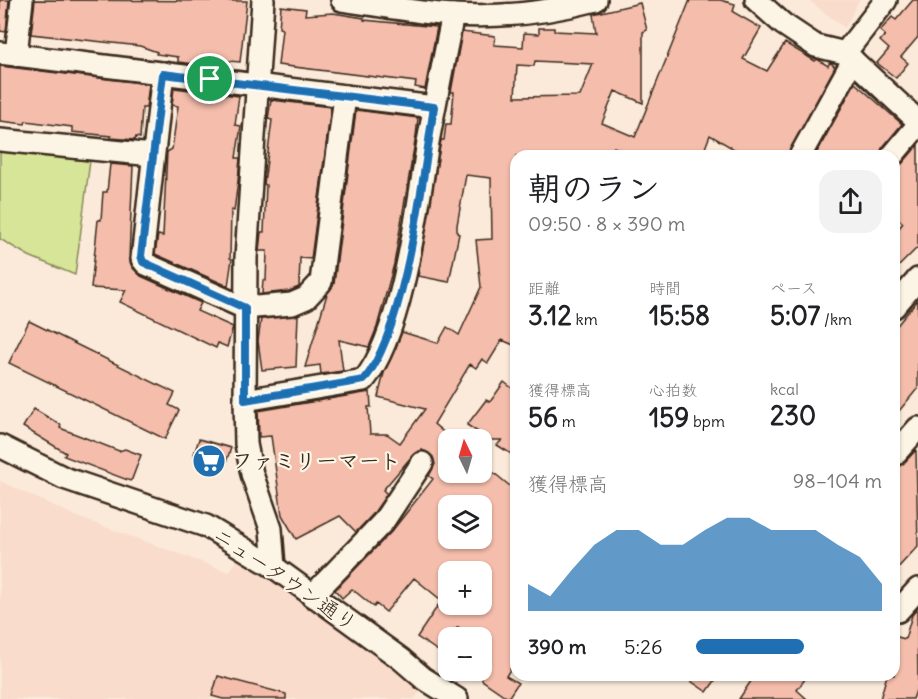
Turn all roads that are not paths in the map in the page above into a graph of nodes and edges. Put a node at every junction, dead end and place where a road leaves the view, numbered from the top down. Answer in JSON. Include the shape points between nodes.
{"nodes":[{"id":1,"x":22,"y":0,"type":"edge"},
{"id":2,"x":263,"y":0,"type":"edge"},
{"id":3,"x":342,"y":0,"type":"edge"},
{"id":4,"x":596,"y":0,"type":"edge"},
{"id":5,"x":756,"y":0,"type":"edge"},
{"id":6,"x":886,"y":0,"type":"edge"},
{"id":7,"x":511,"y":7,"type":"edge"},
{"id":8,"x":453,"y":15,"type":"junction"},
{"id":9,"x":8,"y":54,"type":"edge"},
{"id":10,"x":849,"y":56,"type":"junction"},
{"id":11,"x":163,"y":74,"type":"junction"},
{"id":12,"x":257,"y":85,"type":"junction"},
{"id":13,"x":345,"y":96,"type":"junction"},
{"id":14,"x":434,"y":107,"type":"junction"},
{"id":15,"x":918,"y":123,"type":"edge"},
{"id":16,"x":0,"y":140,"type":"edge"},
{"id":17,"x":803,"y":150,"type":"edge"},
{"id":18,"x":897,"y":150,"type":"edge"},
{"id":19,"x":153,"y":155,"type":"junction"},
{"id":20,"x":918,"y":279,"type":"edge"},
{"id":21,"x":900,"y":300,"type":"edge"},
{"id":22,"x":245,"y":308,"type":"junction"},
{"id":23,"x":245,"y":400,"type":"junction"},
{"id":24,"x":918,"y":428,"type":"edge"},
{"id":25,"x":0,"y":446,"type":"edge"},
{"id":26,"x":900,"y":448,"type":"edge"},
{"id":27,"x":422,"y":463,"type":"dead end"},
{"id":28,"x":274,"y":567,"type":"junction"},
{"id":29,"x":918,"y":589,"type":"edge"},
{"id":30,"x":312,"y":596,"type":"junction"},
{"id":31,"x":904,"y":612,"type":"edge"},
{"id":32,"x":457,"y":699,"type":"edge"}],
"edges":[{"from":1,"to":9,"type":"street"},
{"from":2,"to":12,"type":"street"},
{"from":3,"to":8,"type":"street"},
{"from":4,"to":7,"type":"street","via":[[570,7]]},
{"from":5,"to":10,"type":"street","via":[[816,46]]},
{"from":6,"to":10,"type":"street"},
{"from":7,"to":8,"type":"street"},
{"from":8,"to":14,"type":"street"},
{"from":9,"to":11,"type":"street"},
{"from":10,"to":15,"type":"street"},
{"from":10,"to":17,"type":"street"},
{"from":11,"to":12,"type":"street"},
{"from":11,"to":19,"type":"street"},
{"from":12,"to":13,"type":"street"},
{"from":12,"to":22,"type":"street"},
{"from":13,"to":14,"type":"street"},
{"from":13,"to":22,"type":"street","via":[[321,282],[306,298],[292,304]]},
{"from":14,"to":23,"type":"street","via":[[405,273],[376,366],[364,380]]},
{"from":15,"to":18,"type":"street"},
{"from":16,"to":19,"type":"street"},
{"from":19,"to":22,"type":"street","via":[[143,262]]},
{"from":20,"to":21,"type":"street"},
{"from":22,"to":23,"type":"street"},
{"from":23,"to":28,"type":"street","via":[[246,444],[271,530]]},
{"from":24,"to":26,"type":"street"},
{"from":25,"to":28,"type":"street","name":"ニュータウン通り","via":[[64,478],[206,526]]},
{"from":27,"to":30,"type":"street","via":[[383,522]]},
{"from":28,"to":30,"type":"street","name":"ニュータウン通り"},
{"from":29,"to":31,"type":"street"},
{"from":30,"to":32,"type":"street","name":"ニュータウン通り"}]}
